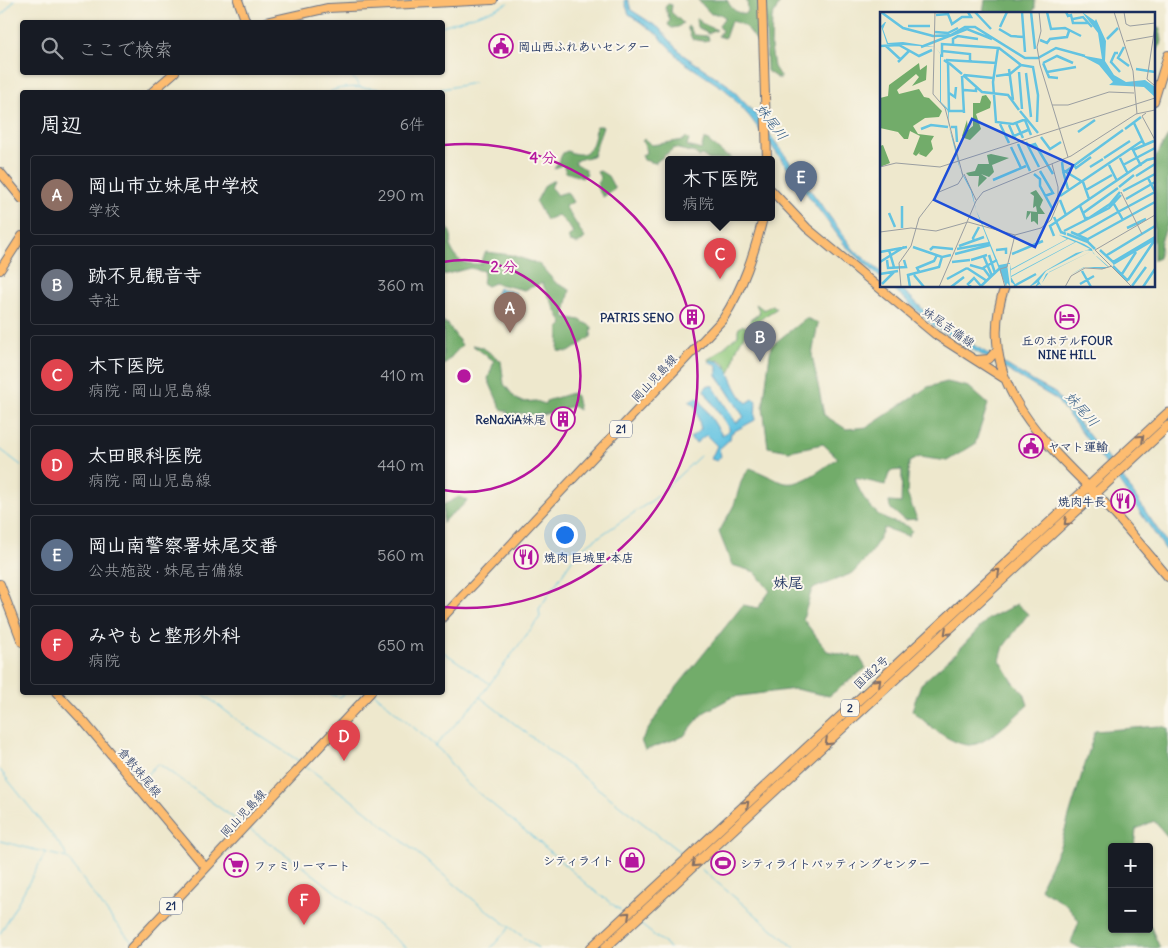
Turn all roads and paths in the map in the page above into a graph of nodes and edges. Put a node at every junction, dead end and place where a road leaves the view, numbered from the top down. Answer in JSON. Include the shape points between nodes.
{"nodes":[{"id":1,"x":238,"y":0,"type":"edge"},
{"id":2,"x":493,"y":0,"type":"edge"},
{"id":3,"x":762,"y":0,"type":"edge"},
{"id":4,"x":245,"y":20,"type":"edge"},
{"id":5,"x":275,"y":20,"type":"edge"},
{"id":6,"x":1168,"y":55,"type":"edge"},
{"id":7,"x":172,"y":75,"type":"edge"},
{"id":8,"x":154,"y":90,"type":"edge"},
{"id":9,"x":1156,"y":94,"type":"edge"},
{"id":10,"x":767,"y":156,"type":"edge"},
{"id":11,"x":0,"y":172,"type":"edge"},
{"id":12,"x":775,"y":194,"type":"edge"},
{"id":13,"x":20,"y":197,"type":"edge"},
{"id":14,"x":762,"y":221,"type":"edge"},
{"id":15,"x":20,"y":239,"type":"edge"},
{"id":16,"x":0,"y":270,"type":"edge"},
{"id":17,"x":1003,"y":288,"type":"edge"},
{"id":18,"x":997,"y":350,"type":"junction"},
{"id":19,"x":977,"y":360,"type":"junction"},
{"id":20,"x":1005,"y":379,"type":"junction"},
{"id":21,"x":1168,"y":413,"type":"edge"},
{"id":22,"x":1168,"y":426,"type":"edge"},
{"id":23,"x":1088,"y":488,"type":"junction"},
{"id":24,"x":1096,"y":494,"type":"junction"},
{"id":25,"x":1168,"y":576,"type":"edge"},
{"id":26,"x":0,"y":584,"type":"edge"},
{"id":27,"x":445,"y":615,"type":"edge"},
{"id":28,"x":20,"y":637,"type":"edge"},
{"id":29,"x":59,"y":695,"type":"edge"},
{"id":30,"x":369,"y":695,"type":"edge"},
{"id":31,"x":206,"y":868,"type":"junction"},
{"id":32,"x":133,"y":945,"type":"edge"},
{"id":33,"x":591,"y":948,"type":"edge"},
{"id":34,"x":605,"y":948,"type":"edge"}],
"edges":[{"from":1,"to":4,"type":"main road"},
{"from":2,"to":5,"type":"main road","via":[[328,8]]},
{"from":3,"to":10,"type":"main road"},
{"from":6,"to":9,"type":"main road"},
{"from":7,"to":8,"type":"main road"},
{"from":11,"to":13,"type":"main road"},
{"from":12,"to":19,"type":"main road","name":"妹尾吉備線","via":[[807,228],[936,335]]},
{"from":14,"to":27,"type":"main road","name":"岡山児島線","number":"21","via":[[754,253],[723,319]]},
{"from":15,"to":16,"type":"main road"},
{"from":17,"to":18,"type":"main road","via":[[996,317]]},
{"from":18,"to":19,"type":"main road","via":[[989,359]]},
{"from":18,"to":20,"type":"main road"},
{"from":19,"to":20,"type":"main road","name":"妹尾吉備線"},
{"from":20,"to":23,"type":"main road","via":[[1025,418]]},
{"from":23,"to":21,"type":"highway","name":"国道2号","number":"2","one_way":true},
{"from":22,"to":24,"type":"highway","name":"国道2号","number":"2"},
{"from":23,"to":24,"type":"main road"},
{"from":33,"to":23,"type":"highway","name":"国道2号","number":"2","one_way":true},
{"from":24,"to":25,"type":"main road"},
{"from":24,"to":34,"type":"highway","name":"国道2号","number":"2","one_way":true},
{"from":26,"to":28,"type":"main road"},
{"from":29,"to":31,"type":"main road","name":"倉敷妹尾線","via":[[86,723]]},
{"from":30,"to":31,"type":"main road","name":"岡山児島線","number":"21"},
{"from":31,"to":32,"type":"main road","name":"岡山児島線","number":"21"}]}
